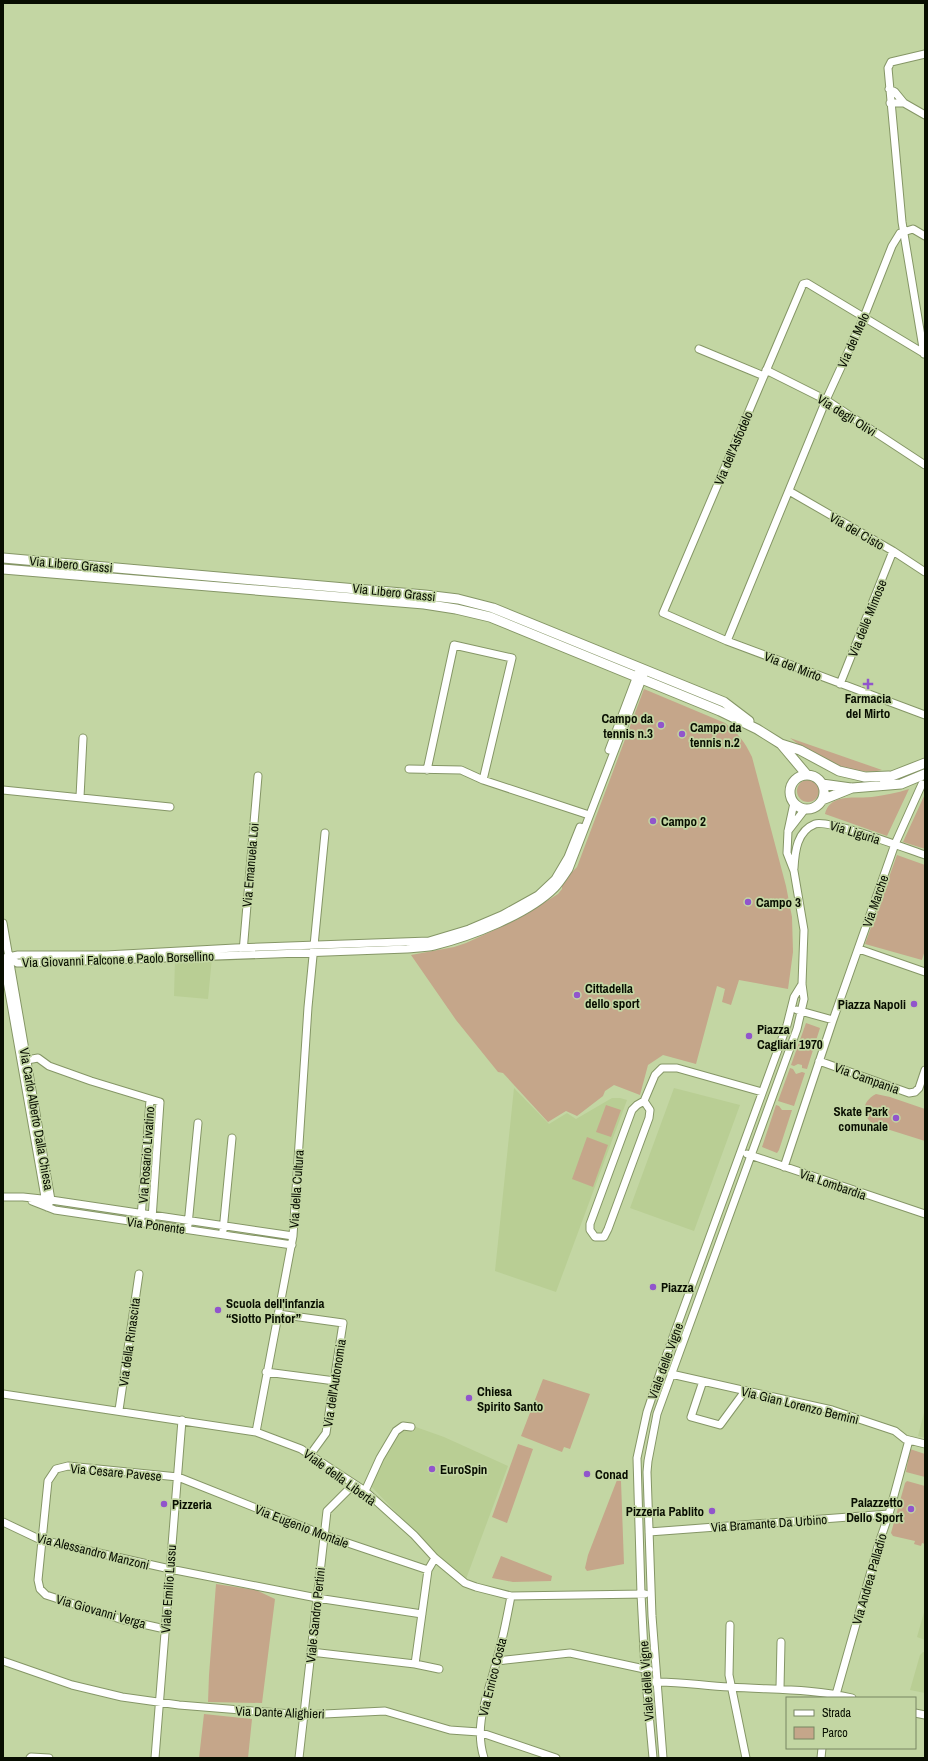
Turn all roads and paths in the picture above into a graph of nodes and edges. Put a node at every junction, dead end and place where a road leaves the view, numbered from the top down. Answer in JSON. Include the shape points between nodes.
{"nodes":[{"id":1,"x":925,"y":54,"type":"edge"},
{"id":2,"x":889,"y":89,"type":"junction"},
{"id":3,"x":890,"y":103,"type":"junction"},
{"id":4,"x":904,"y":103,"type":"junction"},
{"id":5,"x":925,"y":115,"type":"edge"},
{"id":6,"x":904,"y":231,"type":"junction"},
{"id":7,"x":925,"y":236,"type":"edge"},
{"id":8,"x":864,"y":317,"type":"junction"},
{"id":9,"x":699,"y":349,"type":"dead end"},
{"id":10,"x":925,"y":354,"type":"edge"},
{"id":11,"x":765,"y":373,"type":"junction"},
{"id":12,"x":826,"y":400,"type":"junction"},
{"id":13,"x":925,"y":465,"type":"edge"},
{"id":14,"x":789,"y":490,"type":"junction"},
{"id":15,"x":893,"y":551,"type":"junction"},
{"id":16,"x":3,"y":558,"type":"edge"},
{"id":17,"x":3,"y":569,"type":"edge"},
{"id":18,"x":925,"y":572,"type":"edge"},
{"id":19,"x":663,"y":613,"type":"joint"},
{"id":20,"x":727,"y":641,"type":"junction"},
{"id":21,"x":643,"y":669,"type":"junction"},
{"id":22,"x":639,"y":678,"type":"junction"},
{"id":23,"x":840,"y":684,"type":"junction"},
{"id":24,"x":925,"y":715,"type":"edge"},
{"id":25,"x":757,"y":729,"type":"junction"},
{"id":26,"x":83,"y":738,"type":"dead end"},
{"id":27,"x":781,"y":744,"type":"junction"},
{"id":28,"x":795,"y":760,"type":"junction"},
{"id":29,"x":925,"y":763,"type":"edge"},
{"id":30,"x":409,"y":769,"type":"dead end"},
{"id":31,"x":428,"y":770,"type":"junction"},
{"id":32,"x":925,"y":774,"type":"edge"},
{"id":33,"x":807,"y":775,"type":"junction"},
{"id":34,"x":258,"y":776,"type":"dead end"},
{"id":35,"x":888,"y":776,"type":"junction"},
{"id":36,"x":796,"y":779,"type":"junction"},
{"id":37,"x":483,"y":780,"type":"junction"},
{"id":38,"x":600,"y":783,"type":"junction"},
{"id":39,"x":822,"y":784,"type":"junction"},
{"id":40,"x":922,"y":784,"type":"dead end"},
{"id":41,"x":872,"y":786,"type":"junction"},
{"id":42,"x":852,"y":788,"type":"junction"},
{"id":43,"x":3,"y":790,"type":"edge"},
{"id":44,"x":80,"y":797,"type":"junction"},
{"id":45,"x":822,"y":800,"type":"junction"},
{"id":46,"x":794,"y":803,"type":"junction"},
{"id":47,"x":170,"y":807,"type":"dead end"},
{"id":48,"x":806,"y":809,"type":"junction"},
{"id":49,"x":586,"y":814,"type":"junction"},
{"id":50,"x":788,"y":831,"type":"junction"},
{"id":51,"x":325,"y":834,"type":"dead end"},
{"id":52,"x":895,"y":844,"type":"junction"},
{"id":53,"x":575,"y":847,"type":"junction"},
{"id":54,"x":925,"y":855,"type":"edge"},
{"id":55,"x":794,"y":871,"type":"junction"},
{"id":56,"x":3,"y":923,"type":"edge"},
{"id":57,"x":470,"y":932,"type":"junction"},
{"id":58,"x":315,"y":944,"type":"junction"},
{"id":59,"x":859,"y":950,"type":"junction"},
{"id":60,"x":243,"y":951,"type":"junction"},
{"id":61,"x":314,"y":953,"type":"junction"},
{"id":62,"x":5,"y":958,"type":"edge"},
{"id":63,"x":925,"y":972,"type":"edge"},
{"id":64,"x":802,"y":984,"type":"junction"},
{"id":65,"x":791,"y":1008,"type":"junction"},
{"id":66,"x":801,"y":1010,"type":"junction"},
{"id":67,"x":833,"y":1020,"type":"junction"},
{"id":68,"x":28,"y":1060,"type":"junction"},
{"id":69,"x":819,"y":1061,"type":"junction"},
{"id":70,"x":925,"y":1070,"type":"edge"},
{"id":71,"x":762,"y":1092,"type":"junction"},
{"id":72,"x":150,"y":1100,"type":"junction"},
{"id":73,"x":644,"y":1101,"type":"junction"},
{"id":74,"x":198,"y":1123,"type":"dead end"},
{"id":75,"x":232,"y":1138,"type":"dead end"},
{"id":76,"x":741,"y":1152,"type":"junction"},
{"id":77,"x":751,"y":1156,"type":"junction"},
{"id":78,"x":784,"y":1167,"type":"junction"},
{"id":79,"x":3,"y":1197,"type":"edge"},
{"id":80,"x":23,"y":1197,"type":"junction"},
{"id":81,"x":48,"y":1200,"type":"junction"},
{"id":82,"x":48,"y":1207,"type":"junction"},
{"id":83,"x":141,"y":1214,"type":"junction"},
{"id":84,"x":925,"y":1214,"type":"edge"},
{"id":85,"x":152,"y":1215,"type":"junction"},
{"id":86,"x":188,"y":1221,"type":"junction"},
{"id":87,"x":140,"y":1223,"type":"junction"},
{"id":88,"x":151,"y":1224,"type":"junction"},
{"id":89,"x":224,"y":1226,"type":"junction"},
{"id":90,"x":187,"y":1230,"type":"junction"},
{"id":91,"x":223,"y":1235,"type":"junction"},
{"id":92,"x":293,"y":1236,"type":"junction"},
{"id":93,"x":292,"y":1245,"type":"junction"},
{"id":94,"x":139,"y":1274,"type":"dead end"},
{"id":95,"x":278,"y":1314,"type":"junction"},
{"id":96,"x":266,"y":1372,"type":"junction"},
{"id":97,"x":671,"y":1374,"type":"junction"},
{"id":98,"x":335,"y":1381,"type":"junction"},
{"id":99,"x":703,"y":1381,"type":"junction"},
{"id":100,"x":745,"y":1391,"type":"junction"},
{"id":101,"x":3,"y":1394,"type":"edge"},
{"id":102,"x":119,"y":1410,"type":"junction"},
{"id":103,"x":182,"y":1420,"type":"junction"},
{"id":104,"x":411,"y":1427,"type":"dead end"},
{"id":105,"x":256,"y":1432,"type":"junction"},
{"id":106,"x":908,"y":1440,"type":"junction"},
{"id":107,"x":925,"y":1444,"type":"edge"},
{"id":108,"x":310,"y":1455,"type":"junction"},
{"id":109,"x":178,"y":1477,"type":"junction"},
{"id":110,"x":354,"y":1484,"type":"junction"},
{"id":111,"x":365,"y":1491,"type":"junction"},
{"id":112,"x":889,"y":1514,"type":"junction"},
{"id":113,"x":3,"y":1522,"type":"edge"},
{"id":114,"x":649,"y":1532,"type":"junction"},
{"id":115,"x":324,"y":1535,"type":"junction"},
{"id":116,"x":41,"y":1540,"type":"junction"},
{"id":117,"x":435,"y":1558,"type":"junction"},
{"id":118,"x":170,"y":1569,"type":"junction"},
{"id":119,"x":428,"y":1570,"type":"junction"},
{"id":120,"x":641,"y":1594,"type":"junction"},
{"id":121,"x":651,"y":1594,"type":"junction"},
{"id":122,"x":511,"y":1596,"type":"junction"},
{"id":123,"x":317,"y":1598,"type":"junction"},
{"id":124,"x":422,"y":1614,"type":"junction"},
{"id":125,"x":730,"y":1625,"type":"dead end"},
{"id":126,"x":165,"y":1629,"type":"junction"},
{"id":127,"x":781,"y":1642,"type":"dead end"},
{"id":128,"x":311,"y":1652,"type":"junction"},
{"id":129,"x":3,"y":1661,"type":"edge"},
{"id":130,"x":497,"y":1661,"type":"junction"},
{"id":131,"x":415,"y":1664,"type":"junction"},
{"id":132,"x":439,"y":1669,"type":"dead end"},
{"id":133,"x":655,"y":1669,"type":"junction"},
{"id":134,"x":645,"y":1670,"type":"junction"},
{"id":135,"x":656,"y":1682,"type":"junction"},
{"id":136,"x":646,"y":1683,"type":"junction"},
{"id":137,"x":732,"y":1688,"type":"junction"},
{"id":138,"x":780,"y":1688,"type":"junction"},
{"id":139,"x":836,"y":1696,"type":"edge"},
{"id":140,"x":160,"y":1702,"type":"junction"},
{"id":141,"x":304,"y":1715,"type":"junction"},
{"id":142,"x":479,"y":1732,"type":"junction"},
{"id":143,"x":30,"y":1758,"type":"edge"},
{"id":144,"x":49,"y":1758,"type":"edge"},
{"id":145,"x":155,"y":1758,"type":"edge"},
{"id":146,"x":299,"y":1758,"type":"edge"},
{"id":147,"x":484,"y":1758,"type":"edge"},
{"id":148,"x":556,"y":1758,"type":"edge"},
{"id":149,"x":653,"y":1758,"type":"edge"},
{"id":150,"x":663,"y":1758,"type":"edge"},
{"id":151,"x":746,"y":1758,"type":"edge"}],
"edges":[{"from":1,"to":2,"type":"street","via":[[891,62],[888,68]]},
{"from":2,"to":3,"type":"street"},
{"from":2,"to":4,"type":"street"},
{"from":3,"to":4,"type":"street"},
{"from":3,"to":6,"type":"street"},
{"from":4,"to":5,"type":"street"},
{"from":6,"to":7,"type":"street","via":[[913,229]]},
{"from":6,"to":8,"type":"street","name":"Via del Melo","via":[[892,246]]},
{"from":6,"to":10,"type":"street"},
{"from":8,"to":10,"type":"street"},
{"from":8,"to":11,"type":"street","name":"Via dell'Asfodelo","via":[[803,284]]},
{"from":8,"to":12,"type":"street","name":"Via del Melo"},
{"from":9,"to":11,"type":"street","name":"Via degli Olivi"},
{"from":11,"to":12,"type":"street","name":"Via degli Olivi"},
{"from":11,"to":19,"type":"street","name":"Via dell'Asfodelo"},
{"from":12,"to":13,"type":"street","name":"Via degli Olivi"},
{"from":12,"to":14,"type":"street","name":"Via del Melo"},
{"from":14,"to":15,"type":"street","name":"Via del Cisto"},
{"from":14,"to":20,"type":"street","name":"Via del Melo"},
{"from":15,"to":18,"type":"street","name":"Via del Cisto"},
{"from":15,"to":23,"type":"street","name":"Via delle Mimose"},
{"from":16,"to":21,"type":"main road","name":"Via Libero Grassi","via":[[458,599],[493,608]]},
{"from":17,"to":22,"type":"main road","name":"Via Libero Grassi","via":[[378,600],[456,609],[490,617]]},
{"from":19,"to":20,"type":"street","name":"Via del Mirto"},
{"from":20,"to":23,"type":"street","name":"Via del Mirto"},
{"from":21,"to":22,"type":"street","name":"Via Giovanni Falcone e Paolo Borsellino"},
{"from":21,"to":25,"type":"main road","name":"Via Libero Grassi","via":[[724,702]]},
{"from":22,"to":25,"type":"main road","name":"Via Libero Grassi"},
{"from":22,"to":38,"type":"street","name":"Via Giovanni Falcone e Paolo Borsellino"},
{"from":23,"to":24,"type":"street","name":"Via del Mirto"},
{"from":25,"to":27,"type":"main road","name":"Via Libero Grassi"},
{"from":26,"to":44,"type":"street"},
{"from":27,"to":28,"type":"main road"},
{"from":27,"to":35,"type":"main road","via":[[800,750],[839,771],[865,777]]},
{"from":28,"to":33,"type":"main road"},
{"from":28,"to":36,"type":"main road"},
{"from":29,"to":35,"type":"main road"},
{"from":30,"to":31,"type":"street"},
{"from":31,"to":37,"type":"street","via":[[461,770]]},
{"from":31,"to":37,"type":"street","via":[[454,645],[512,658]]},
{"from":32,"to":41,"type":"main road","via":[[902,784]]},
{"from":33,"to":36,"type":"main road"},
{"from":33,"to":39,"type":"main road","via":[[816,778]]},
{"from":34,"to":60,"type":"street","name":"Via Emanuela Loi"},
{"from":35,"to":41,"type":"main road"},
{"from":36,"to":46,"type":"main road","via":[[790,792]]},
{"from":37,"to":49,"type":"street"},
{"from":38,"to":49,"type":"street","name":"Via Giovanni Falcone e Paolo Borsellino"},
{"from":38,"to":53,"type":"street","name":"Via Giovanni Falcone e Paolo Borsellino"},
{"from":39,"to":42,"type":"main road"},
{"from":39,"to":45,"type":"main road"},
{"from":40,"to":52,"type":"street","name":"Via Marche"},
{"from":41,"to":42,"type":"main road"},
{"from":42,"to":45,"type":"main road"},
{"from":43,"to":44,"type":"street"},
{"from":44,"to":47,"type":"street"},
{"from":45,"to":48,"type":"main road","via":[[814,808]]},
{"from":46,"to":48,"type":"main road"},
{"from":46,"to":50,"type":"street","name":"Viale delle Vigne"},
{"from":48,"to":50,"type":"street"},
{"from":49,"to":53,"type":"street","name":"Via Giovanni Falcone e Paolo Borsellino"},
{"from":50,"to":55,"type":"street","name":"Viale delle Vigne","via":[[787,853]]},
{"from":51,"to":58,"type":"street","name":"Via della Cultura"},
{"from":52,"to":54,"type":"street","name":"Via Liguria"},
{"from":52,"to":55,"type":"street","name":"Via Liguria","via":[[824,823],[816,823],[806,829],[799,839]]},
{"from":52,"to":59,"type":"street","name":"Via Marche"},
{"from":53,"to":57,"type":"street","name":"Via Giovanni Falcone e Paolo Borsellino","via":[[555,879],[538,895]]},
{"from":55,"to":64,"type":"street","name":"Viale delle Vigne","via":[[804,930]]},
{"from":56,"to":62,"type":"street","name":"Via Carlo Alberto Dalla Chiesa"},
{"from":57,"to":58,"type":"street","name":"Via Giovanni Falcone e Paolo Borsellino","via":[[409,943]]},
{"from":57,"to":61,"type":"street","name":"Via Giovanni Falcone e Paolo Borsellino","via":[[433,946]]},
{"from":58,"to":60,"type":"street","name":"Via Giovanni Falcone e Paolo Borsellino"},
{"from":58,"to":61,"type":"street","name":"Via della Cultura"},
{"from":59,"to":63,"type":"street"},
{"from":59,"to":67,"type":"street","name":"Via Marche"},
{"from":60,"to":61,"type":"street","name":"Via Giovanni Falcone e Paolo Borsellino"},
{"from":60,"to":62,"type":"street","name":"Via Giovanni Falcone e Paolo Borsellino","via":[[31,963],[17,963]]},
{"from":61,"to":92,"type":"street","name":"Via della Cultura"},
{"from":62,"to":68,"type":"street","name":"Via Carlo Alberto Dalla Chiesa"},
{"from":62,"to":81,"type":"street","name":"Via Carlo Alberto Dalla Chiesa"},
{"from":64,"to":65,"type":"street","name":"Viale delle Vigne"},
{"from":64,"to":66,"type":"street","name":"Viale delle Vigne","via":[[804,999]]},
{"from":65,"to":66,"type":"street"},
{"from":65,"to":71,"type":"street","name":"Viale delle Vigne"},
{"from":66,"to":67,"type":"street"},
{"from":66,"to":77,"type":"street","name":"Viale delle Vigne","via":[[797,1029]]},
{"from":67,"to":69,"type":"street","name":"Via Marche"},
{"from":68,"to":72,"type":"street","via":[[38,1058],[49,1066]]},
{"from":68,"to":81,"type":"street","name":"Via Carlo Alberto Dalla Chiesa"},
{"from":69,"to":70,"type":"street","name":"Via Campania","via":[[910,1093],[919,1088]]},
{"from":69,"to":78,"type":"street","name":"Via Marche"},
{"from":71,"to":73,"type":"street","via":[[677,1068],[662,1068],[655,1075]]},
{"from":71,"to":76,"type":"street","name":"Viale delle Vigne"},
{"from":72,"to":83,"type":"street","name":"Via Rosario Livatino"},
{"from":72,"to":85,"type":"street","name":"Via Rosario Livatino","via":[[160,1102]]},
{"from":73,"to":73,"type":"street","via":[[632,1110],[590,1224],[590,1230],[595,1237],[604,1237],[608,1229],[649,1118],[650,1110]]},
{"from":74,"to":86,"type":"street"},
{"from":75,"to":89,"type":"street"},
{"from":76,"to":77,"type":"street","name":"Via Lombardia"},
{"from":76,"to":120,"type":"street","name":"Viale delle Vigne","via":[[647,1412],[637,1458]]},
{"from":77,"to":78,"type":"street","name":"Via Lombardia"},
{"from":77,"to":97,"type":"street","name":"Viale delle Vigne"},
{"from":78,"to":84,"type":"street","name":"Via Lombardia"},
{"from":79,"to":80,"type":"street","name":"Via Ponente"},
{"from":80,"to":81,"type":"street","name":"Via Ponente"},
{"from":80,"to":82,"type":"street","name":"Via Ponente"},
{"from":81,"to":82,"type":"street","name":"Via Carlo Alberto Dalla Chiesa"},
{"from":81,"to":83,"type":"street","name":"Via Ponente"},
{"from":82,"to":87,"type":"street","name":"Via Ponente"},
{"from":83,"to":85,"type":"street","name":"Via Ponente"},
{"from":83,"to":87,"type":"street","name":"Via Rosario Livatino"},
{"from":85,"to":86,"type":"street","name":"Via Ponente"},
{"from":85,"to":88,"type":"street","name":"Via Rosario Livatino"},
{"from":86,"to":89,"type":"street","name":"Via Ponente"},
{"from":86,"to":90,"type":"street"},
{"from":87,"to":88,"type":"street","name":"Via Ponente"},
{"from":88,"to":90,"type":"street","name":"Via Ponente"},
{"from":89,"to":91,"type":"street"},
{"from":89,"to":92,"type":"street","name":"Via Ponente"},
{"from":90,"to":91,"type":"street","name":"Via Ponente"},
{"from":91,"to":93,"type":"street","name":"Via Ponente"},
{"from":92,"to":93,"type":"street","name":"Via della Cultura"},
{"from":93,"to":95,"type":"street","name":"Via della Cultura"},
{"from":94,"to":102,"type":"street","name":"Via della Rinascita"},
{"from":95,"to":96,"type":"street","name":"Via della Cultura"},
{"from":95,"to":98,"type":"street","name":"Via dell'Autonomia","via":[[343,1323]]},
{"from":96,"to":98,"type":"street"},
{"from":96,"to":105,"type":"street","name":"Via della Cultura"},
{"from":97,"to":99,"type":"street","name":"Via Gian Lorenzo Bernini"},
{"from":97,"to":114,"type":"street","name":"Viale delle Vigne","via":[[657,1414],[648,1460]]},
{"from":98,"to":108,"type":"street","name":"Via dell'Autonomia","via":[[326,1433]]},
{"from":99,"to":100,"type":"street","name":"Via Gian Lorenzo Bernini"},
{"from":99,"to":100,"type":"street","via":[[691,1418],[720,1425]]},
{"from":100,"to":106,"type":"street","name":"Via Gian Lorenzo Bernini","via":[[832,1410],[895,1431]]},
{"from":101,"to":102,"type":"street","name":"Viale della Libertà"},
{"from":102,"to":103,"type":"street","name":"Viale della Libertà"},
{"from":103,"to":105,"type":"street","name":"Viale della Libertà"},
{"from":103,"to":109,"type":"street","name":"Viale Emilio Lussu"},
{"from":104,"to":111,"type":"street","via":[[403,1426],[396,1431]]},
{"from":105,"to":108,"type":"street","name":"Viale della Libertà"},
{"from":106,"to":107,"type":"street","name":"Via Gian Lorenzo Bernini"},
{"from":106,"to":112,"type":"street","name":"Via Andrea Palladio"},
{"from":108,"to":110,"type":"street","name":"Viale della Libertà"},
{"from":109,"to":115,"type":"street","name":"Via Eugenio Montale"},
{"from":109,"to":116,"type":"street","name":"Via Cesare Pavese","via":[[68,1466],[56,1469],[48,1481]]},
{"from":109,"to":118,"type":"street","name":"Viale Emilio Lussu"},
{"from":110,"to":111,"type":"street","name":"Viale della Libertà"},
{"from":110,"to":115,"type":"street","name":"Viale Sandro Pertini","via":[[327,1511]]},
{"from":111,"to":117,"type":"street","name":"Viale della Libertà","via":[[414,1535]]},
{"from":112,"to":114,"type":"street","name":"Via Bramante Da Urbino"},
{"from":112,"to":139,"type":"street","name":"Via Andrea Palladio"},
{"from":113,"to":116,"type":"street","name":"Via Alessandro Manzoni"},
{"from":114,"to":121,"type":"street","name":"Viale delle Vigne"},
{"from":115,"to":119,"type":"street","name":"Via Eugenio Montale"},
{"from":115,"to":123,"type":"street","name":"Viale Sandro Pertini"},
{"from":116,"to":118,"type":"street","name":"Via Alessandro Manzoni"},
{"from":116,"to":126,"type":"street","name":"Via Giovanni Verga","via":[[38,1580],[40,1589],[46,1596],[120,1619]]},
{"from":117,"to":119,"type":"street"},
{"from":117,"to":122,"type":"street","name":"Viale della Libertà","via":[[465,1583]]},
{"from":118,"to":123,"type":"street","name":"Via Alessandro Manzoni"},
{"from":118,"to":126,"type":"street","name":"Viale Emilio Lussu"},
{"from":119,"to":124,"type":"street"},
{"from":120,"to":121,"type":"street","name":"Viale della Libertà"},
{"from":120,"to":122,"type":"street","name":"Viale della Libertà"},
{"from":120,"to":134,"type":"street","name":"Viale delle Vigne"},
{"from":121,"to":133,"type":"street","name":"Viale delle Vigne"},
{"from":122,"to":130,"type":"street","name":"Via Enrico Costa"},
{"from":123,"to":124,"type":"street","name":"Via Alessandro Manzoni"},
{"from":123,"to":128,"type":"street","name":"Viale Sandro Pertini"},
{"from":124,"to":131,"type":"street"},
{"from":125,"to":137,"type":"street","via":[[729,1675]]},
{"from":126,"to":140,"type":"street","name":"Viale Emilio Lussu"},
{"from":127,"to":138,"type":"street"},
{"from":128,"to":131,"type":"street"},
{"from":128,"to":141,"type":"street","name":"Viale Sandro Pertini"},
{"from":129,"to":140,"type":"street","name":"Via Dante Alighieri","via":[[72,1685],[122,1697]]},
{"from":130,"to":134,"type":"street","via":[[570,1653]]},
{"from":130,"to":142,"type":"street","name":"Via Enrico Costa","via":[[482,1712]]},
{"from":131,"to":132,"type":"street"},
{"from":133,"to":134,"type":"street"},
{"from":133,"to":135,"type":"street","name":"Viale delle Vigne"},
{"from":134,"to":136,"type":"street","name":"Viale delle Vigne"},
{"from":135,"to":136,"type":"street"},
{"from":135,"to":137,"type":"street"},
{"from":135,"to":150,"type":"street","name":"Viale delle Vigne"},
{"from":136,"to":149,"type":"street","name":"Viale delle Vigne"},
{"from":137,"to":138,"type":"street"},
{"from":137,"to":151,"type":"street"},
{"from":138,"to":139,"type":"street"},
{"from":140,"to":141,"type":"street","name":"Via Dante Alighieri"},
{"from":140,"to":145,"type":"street","name":"Viale Emilio Lussu"},
{"from":141,"to":142,"type":"street","name":"Via Dante Alighieri","via":[[385,1711],[450,1730]]},
{"from":141,"to":146,"type":"street","name":"Viale Sandro Pertini"},
{"from":142,"to":147,"type":"street","name":"Via Enrico Costa"},
{"from":142,"to":148,"type":"street","name":"Via Dante Alighieri"},
{"from":143,"to":144,"type":"street"}]}
